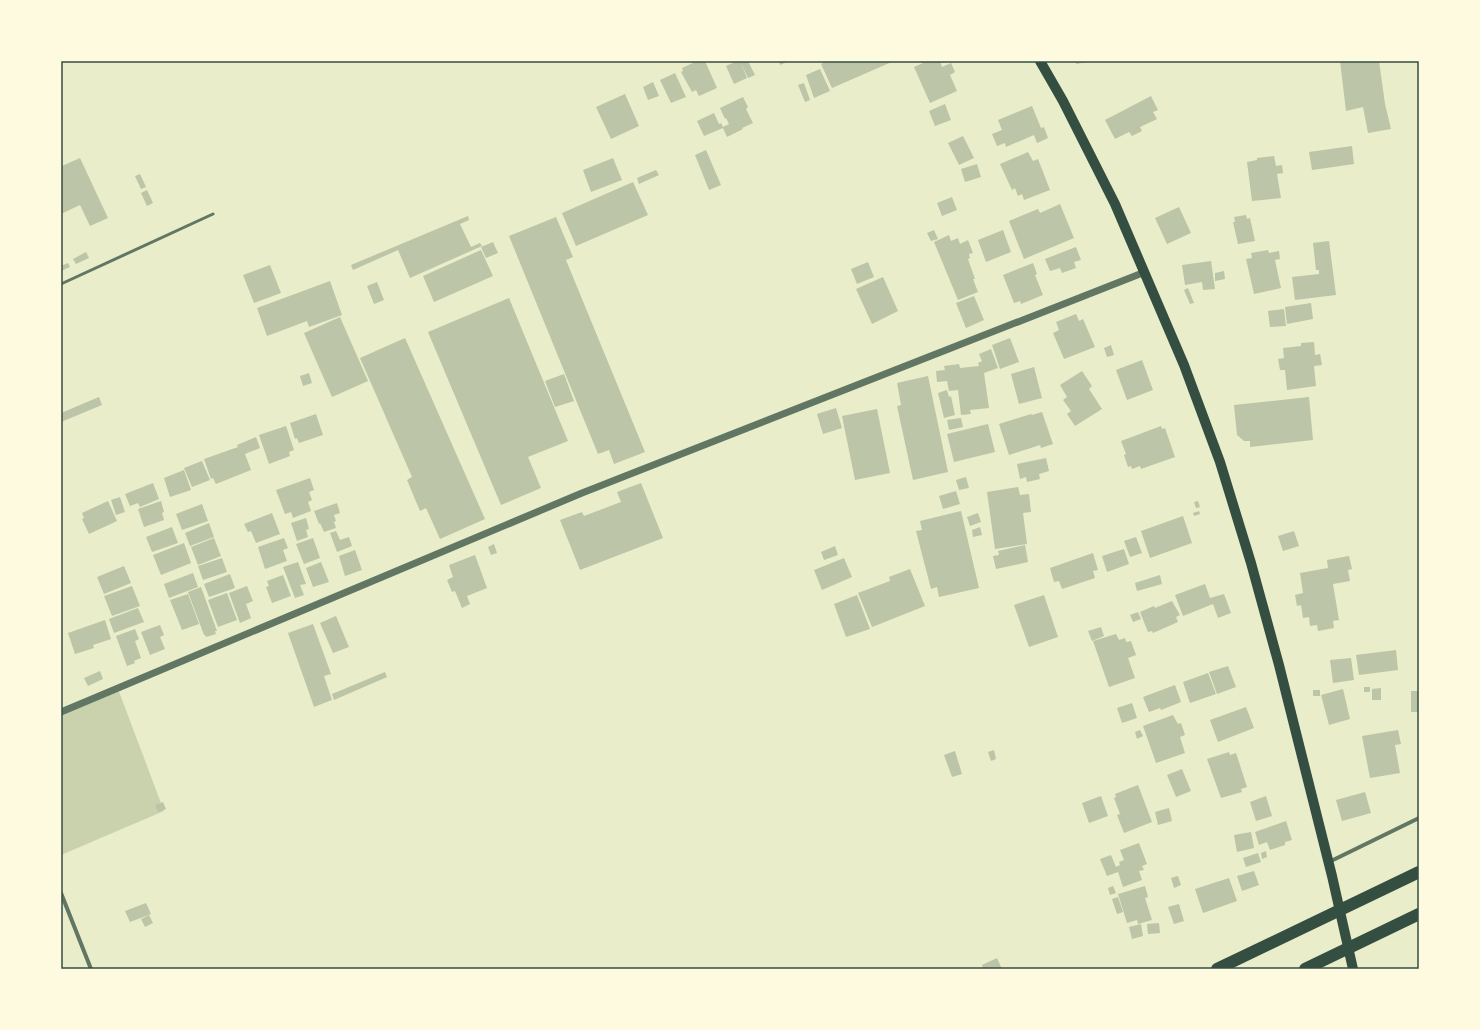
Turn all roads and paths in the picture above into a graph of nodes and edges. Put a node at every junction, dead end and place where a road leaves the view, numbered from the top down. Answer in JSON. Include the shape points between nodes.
{"nodes":[{"id":1,"x":1040,"y":61,"type":"edge"},
{"id":2,"x":213,"y":214,"type":"dead end"},
{"id":3,"x":1145,"y":272,"type":"junction"},
{"id":4,"x":61,"y":284,"type":"edge"},
{"id":5,"x":61,"y":712,"type":"edge"},
{"id":6,"x":1419,"y":818,"type":"edge"},
{"id":7,"x":1328,"y":862,"type":"junction"},
{"id":8,"x":1419,"y":872,"type":"edge"},
{"id":9,"x":61,"y":893,"type":"edge"},
{"id":10,"x":1419,"y":914,"type":"edge"},
{"id":11,"x":91,"y":969,"type":"edge"},
{"id":12,"x":1217,"y":969,"type":"edge"},
{"id":13,"x":1305,"y":969,"type":"edge"},
{"id":14,"x":1353,"y":969,"type":"edge"}],
"edges":[{"from":1,"to":3,"type":"main road","via":[[1115,204]]},
{"from":2,"to":4,"type":"lane"},
{"from":3,"to":5,"type":"street","via":[[582,493]]},
{"from":3,"to":7,"type":"main road","via":[[1184,365],[1220,462],[1279,665]]},
{"from":6,"to":7,"type":"street"},
{"from":7,"to":14,"type":"main road"},
{"from":8,"to":12,"type":"highway"},
{"from":9,"to":11,"type":"street"},
{"from":10,"to":13,"type":"highway"}]}
